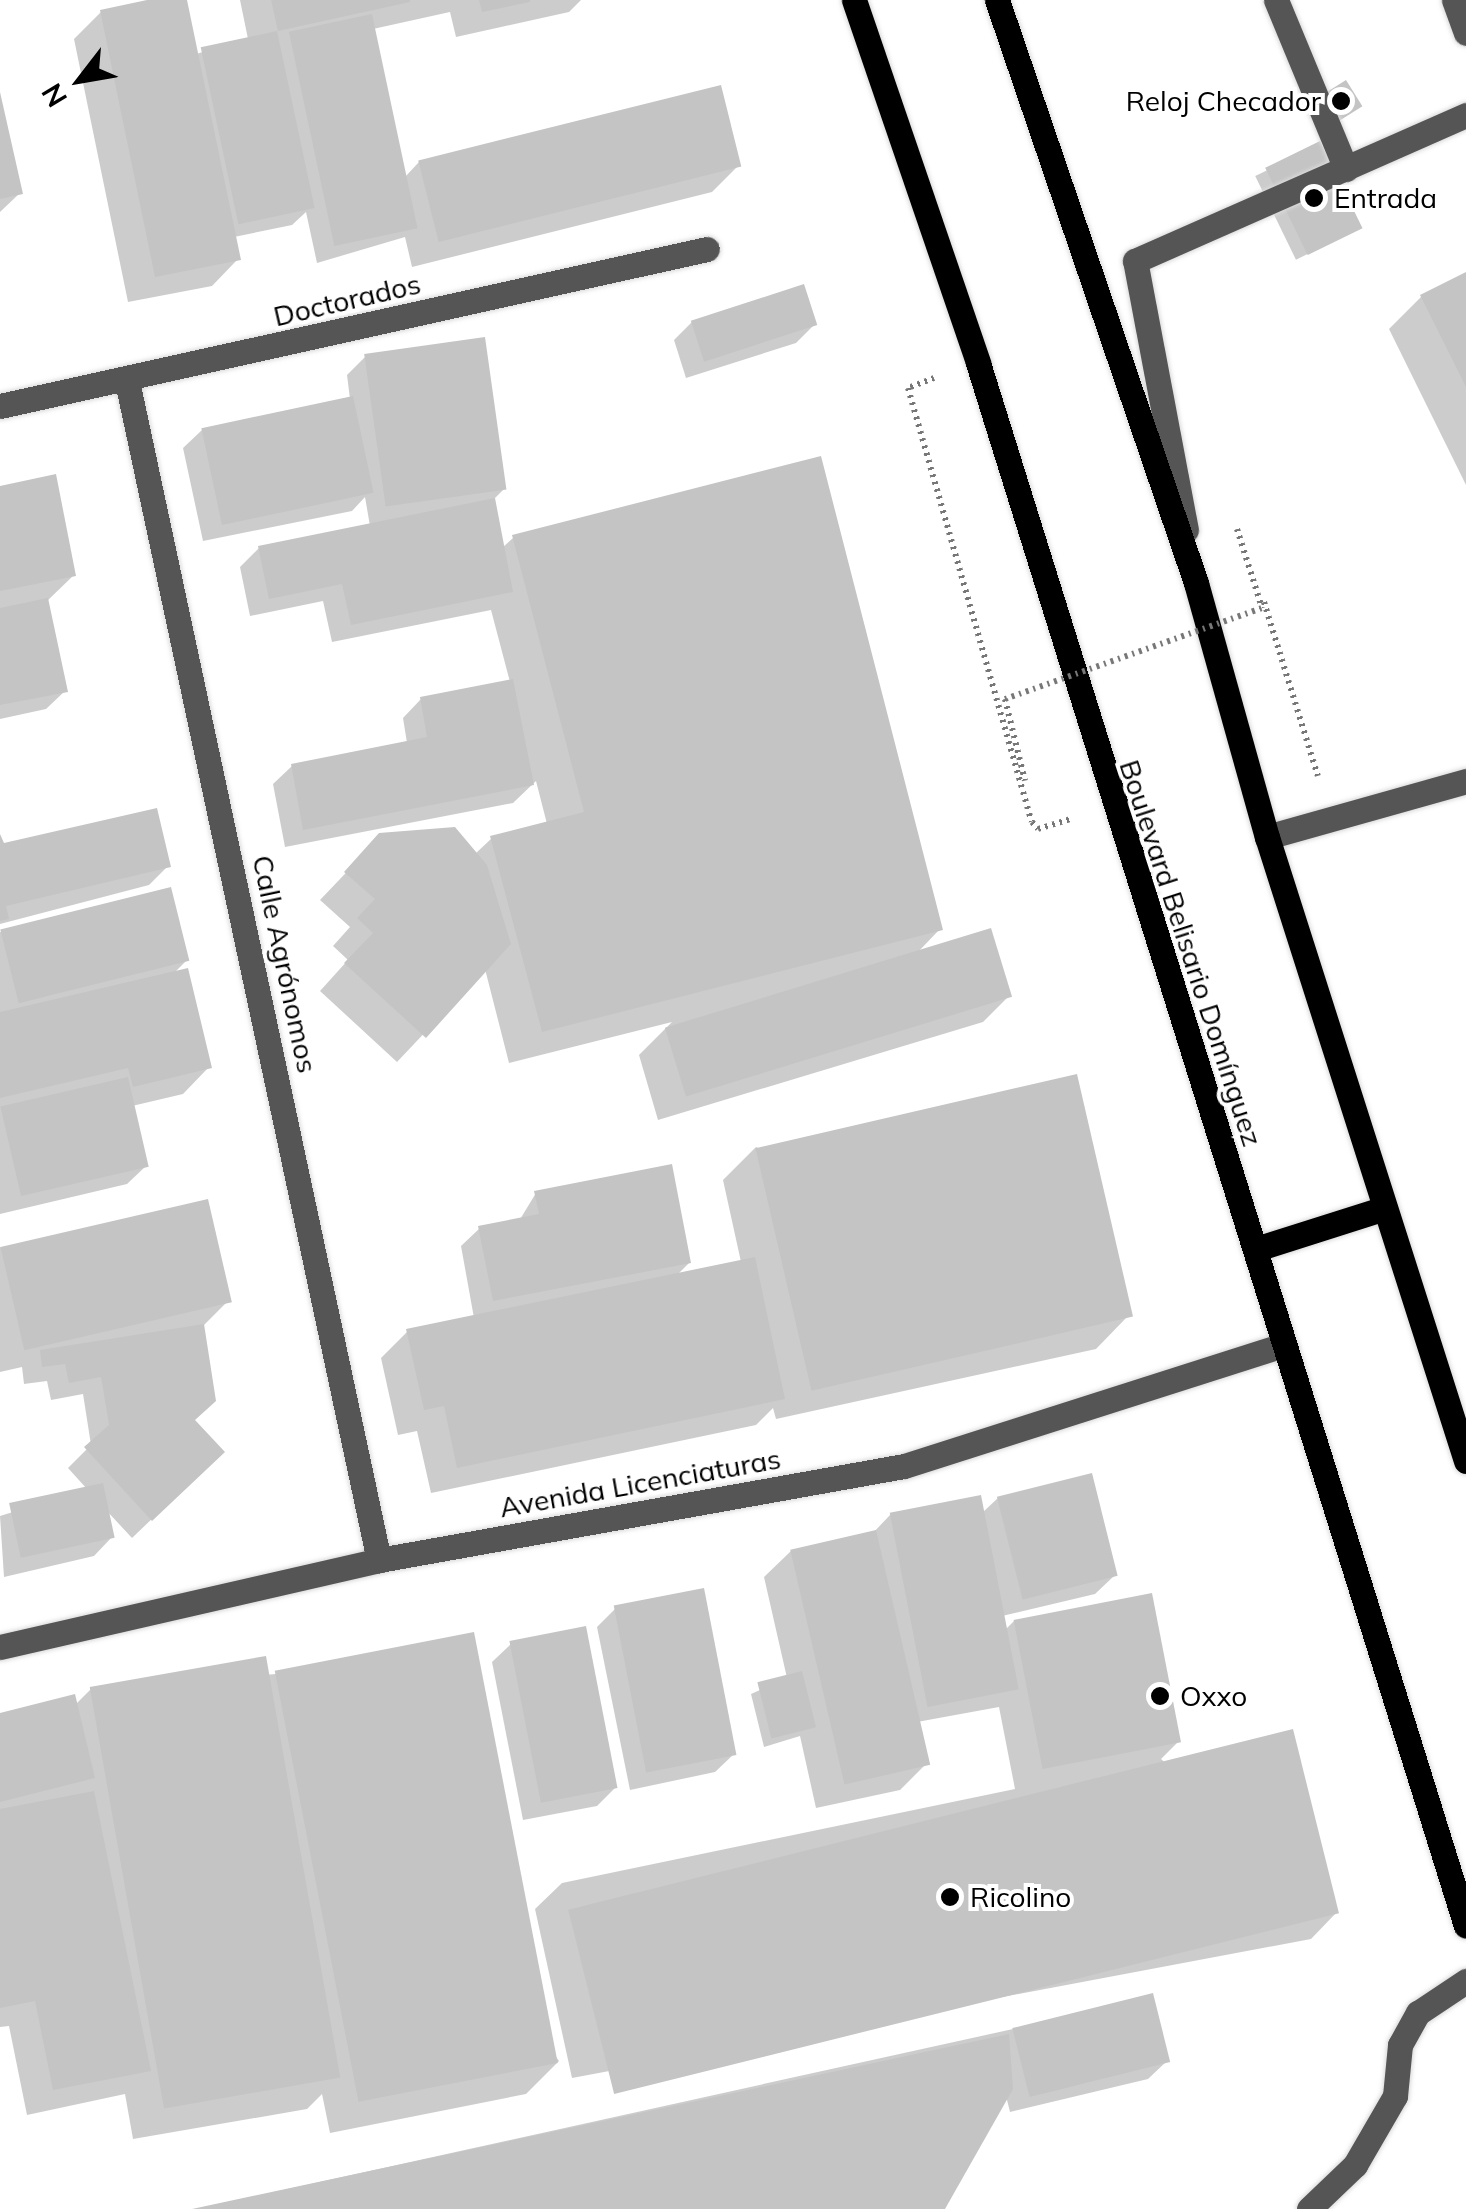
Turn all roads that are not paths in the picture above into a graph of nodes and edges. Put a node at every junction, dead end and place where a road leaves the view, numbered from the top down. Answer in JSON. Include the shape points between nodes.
{"nodes":[{"id":1,"x":854,"y":0,"type":"edge"},
{"id":2,"x":997,"y":0,"type":"edge"},
{"id":3,"x":1276,"y":0,"type":"edge"},
{"id":4,"x":1454,"y":0,"type":"edge"},
{"id":5,"x":1466,"y":32,"type":"edge"},
{"id":6,"x":1466,"y":115,"type":"edge"},
{"id":7,"x":1346,"y":168,"type":"junction"},
{"id":8,"x":707,"y":248,"type":"dead end"},
{"id":9,"x":127,"y":381,"type":"junction"},
{"id":10,"x":0,"y":406,"type":"edge"},
{"id":11,"x":1196,"y":584,"type":"junction"},
{"id":12,"x":1466,"y":780,"type":"edge"},
{"id":13,"x":1267,"y":838,"type":"junction"},
{"id":14,"x":1385,"y":1208,"type":"junction"},
{"id":15,"x":1256,"y":1249,"type":"junction"},
{"id":16,"x":1282,"y":1346,"type":"junction"},
{"id":17,"x":1434,"y":1362,"type":"junction"},
{"id":18,"x":1466,"y":1401,"type":"edge"},
{"id":19,"x":1466,"y":1461,"type":"edge"},
{"id":20,"x":379,"y":1560,"type":"junction"},
{"id":21,"x":0,"y":1647,"type":"edge"},
{"id":22,"x":1466,"y":1926,"type":"edge"},
{"id":23,"x":1466,"y":1981,"type":"edge"},
{"id":24,"x":1310,"y":2209,"type":"edge"}],
"edges":[{"from":1,"to":15,"type":"main road","name":"Boulevard Belisario Domínguez","via":[[978,363]]},
{"from":2,"to":11,"type":"main road"},
{"from":3,"to":7,"type":"street"},
{"from":4,"to":5,"type":"street"},
{"from":6,"to":7,"type":"street"},
{"from":7,"to":11,"type":"street","via":[[1135,261]]},
{"from":8,"to":9,"type":"street","name":"Doctorados"},
{"from":9,"to":10,"type":"street","name":"Doctorados"},
{"from":9,"to":20,"type":"street","name":"Calle Agrónomos"},
{"from":11,"to":13,"type":"main road"},
{"from":12,"to":13,"type":"street"},
{"from":13,"to":14,"type":"main road"},
{"from":14,"to":15,"type":"main road"},
{"from":14,"to":17,"type":"main road"},
{"from":15,"to":16,"type":"main road","name":"Boulevard Belisario Domínguez"},
{"from":16,"to":20,"type":"street","name":"Avenida Licenciaturas","via":[[904,1466]]},
{"from":16,"to":22,"type":"main road","name":"Boulevard Belisario Domínguez"},
{"from":17,"to":18,"type":"main road"},
{"from":17,"to":19,"type":"main road"},
{"from":20,"to":21,"type":"street","name":"Avenida Licenciaturas"},
{"from":23,"to":24,"type":"street","via":[[1418,2013],[1400,2045],[1395,2096],[1354,2165]]}]}
